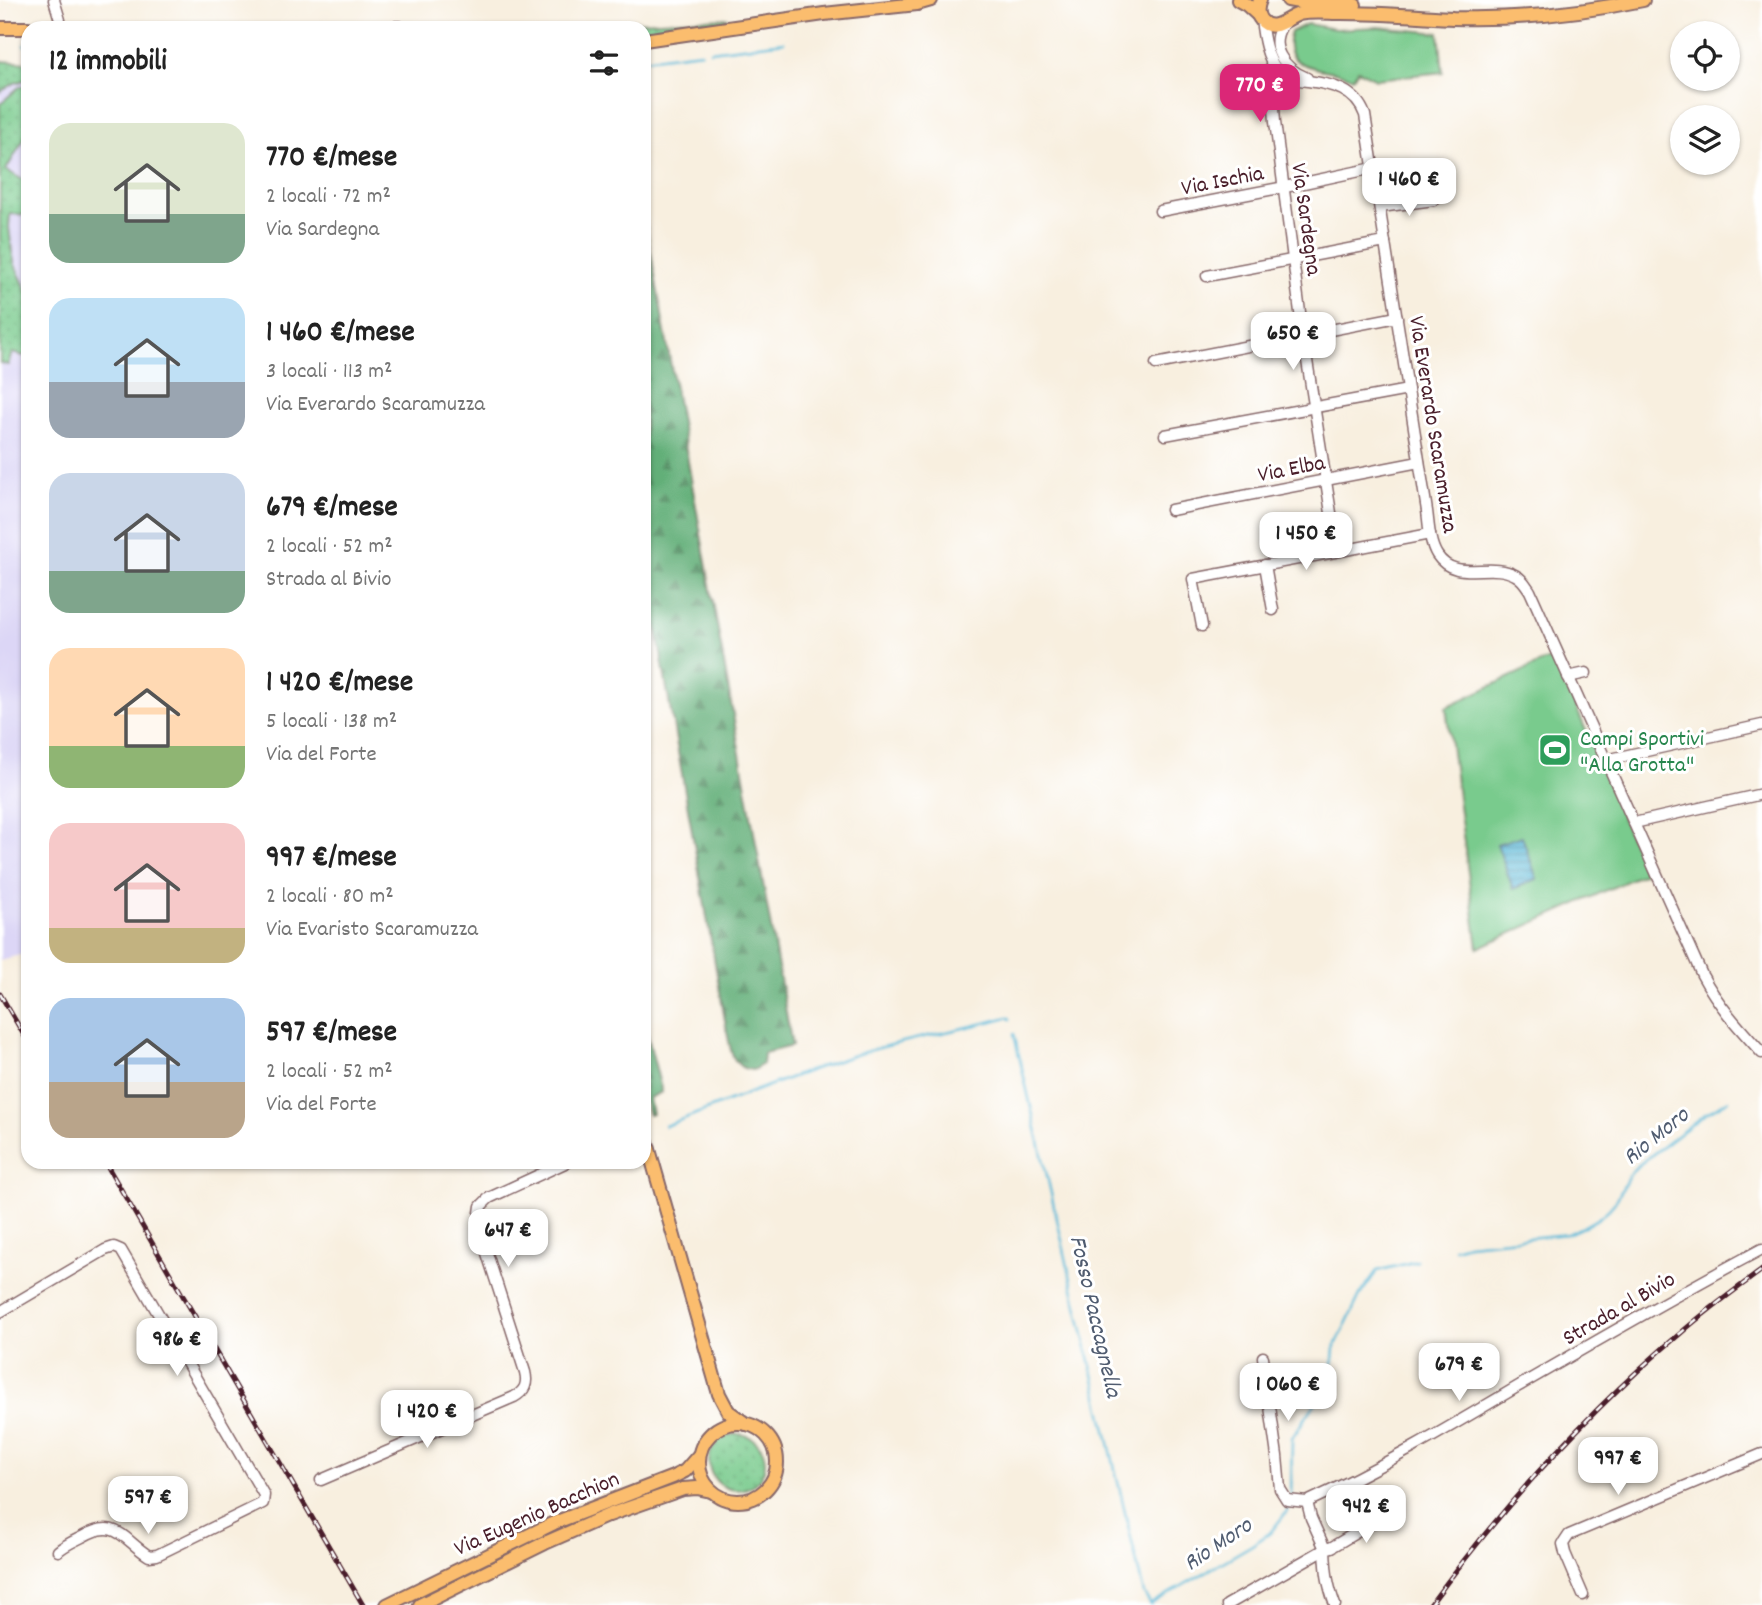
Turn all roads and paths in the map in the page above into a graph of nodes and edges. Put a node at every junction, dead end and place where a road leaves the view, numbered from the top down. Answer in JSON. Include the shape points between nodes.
{"nodes":[{"id":1,"x":54,"y":0,"type":"edge"},
{"id":2,"x":932,"y":0,"type":"edge"},
{"id":3,"x":1238,"y":0,"type":"edge"},
{"id":4,"x":1260,"y":0,"type":"edge"},
{"id":5,"x":1288,"y":0,"type":"edge"},
{"id":6,"x":1643,"y":0,"type":"edge"},
{"id":7,"x":906,"y":3,"type":"edge"},
{"id":8,"x":1403,"y":14,"type":"junction"},
{"id":9,"x":1260,"y":17,"type":"junction"},
{"id":10,"x":60,"y":21,"type":"edge"},
{"id":11,"x":1285,"y":21,"type":"junction"},
{"id":12,"x":0,"y":28,"type":"edge"},
{"id":13,"x":21,"y":29,"type":"edge"},
{"id":14,"x":651,"y":39,"type":"edge"},
{"id":15,"x":1270,"y":58,"type":"junction"},
{"id":16,"x":1317,"y":83,"type":"junction"},
{"id":17,"x":1374,"y":168,"type":"junction"},
{"id":18,"x":1284,"y":187,"type":"junction"},
{"id":19,"x":1434,"y":200,"type":"dead end"},
{"id":20,"x":1380,"y":207,"type":"junction"},
{"id":21,"x":1160,"y":211,"type":"dead end"},
{"id":22,"x":1385,"y":242,"type":"junction"},
{"id":23,"x":1294,"y":260,"type":"junction"},
{"id":24,"x":1207,"y":276,"type":"dead end"},
{"id":25,"x":1396,"y":317,"type":"junction"},
{"id":26,"x":1303,"y":335,"type":"junction"},
{"id":27,"x":1156,"y":364,"type":"dead end"},
{"id":28,"x":1408,"y":390,"type":"junction"},
{"id":29,"x":1314,"y":408,"type":"junction"},
{"id":30,"x":1165,"y":436,"type":"dead end"},
{"id":31,"x":1419,"y":462,"type":"junction"},
{"id":32,"x":1325,"y":480,"type":"junction"},
{"id":33,"x":1171,"y":510,"type":"dead end"},
{"id":34,"x":1430,"y":534,"type":"junction"},
{"id":35,"x":1337,"y":551,"type":"junction"},
{"id":36,"x":1265,"y":565,"type":"junction"},
{"id":37,"x":1273,"y":610,"type":"dead end"},
{"id":38,"x":1202,"y":626,"type":"dead end"},
{"id":39,"x":1587,"y":673,"type":"dead end"},
{"id":40,"x":1568,"y":677,"type":"junction"},
{"id":41,"x":1762,"y":725,"type":"edge"},
{"id":42,"x":1607,"y":761,"type":"junction"},
{"id":43,"x":1762,"y":794,"type":"edge"},
{"id":44,"x":1634,"y":823,"type":"junction"},
{"id":45,"x":1762,"y":1053,"type":"edge"},
{"id":46,"x":651,"y":1156,"type":"edge"},
{"id":47,"x":552,"y":1169,"type":"edge"},
{"id":48,"x":1762,"y":1249,"type":"edge"},
{"id":49,"x":0,"y":1312,"type":"edge"},
{"id":50,"x":1263,"y":1357,"type":"dead end"},
{"id":51,"x":719,"y":1394,"type":"junction"},
{"id":52,"x":746,"y":1424,"type":"junction"},
{"id":53,"x":711,"y":1434,"type":"junction"},
{"id":54,"x":1762,"y":1454,"type":"edge"},
{"id":55,"x":699,"y":1455,"type":"junction"},
{"id":56,"x":321,"y":1480,"type":"dead end"},
{"id":57,"x":711,"y":1491,"type":"junction"},
{"id":58,"x":1297,"y":1501,"type":"junction"},
{"id":59,"x":1394,"y":1510,"type":"dead end"},
{"id":60,"x":1325,"y":1549,"type":"junction"},
{"id":61,"x":58,"y":1551,"type":"dead end"},
{"id":62,"x":1583,"y":1595,"type":"dead end"},
{"id":63,"x":387,"y":1605,"type":"edge"},
{"id":64,"x":420,"y":1605,"type":"edge"},
{"id":65,"x":1227,"y":1605,"type":"edge"},
{"id":66,"x":1335,"y":1605,"type":"edge"}],
"edges":[{"from":1,"to":10,"type":"street"},
{"from":2,"to":7,"type":"main road"},
{"from":3,"to":9,"type":"main road"},
{"from":4,"to":9,"type":"main road"},
{"from":5,"to":8,"type":"main road"},
{"from":5,"to":11,"type":"main road"},
{"from":6,"to":8,"type":"main road","via":[[1528,17]]},
{"from":7,"to":14,"type":"main road"},
{"from":8,"to":11,"type":"main road","via":[[1319,13]]},
{"from":9,"to":11,"type":"main road","via":[[1272,26]]},
{"from":9,"to":15,"type":"street"},
{"from":11,"to":16,"type":"street","name":"Via Everardo Scaramuzza","via":[[1277,38],[1281,57],[1292,71]]},
{"from":12,"to":13,"type":"main road"},
{"from":15,"to":16,"type":"street","name":"Via Everardo Scaramuzza","via":[[1288,78]]},
{"from":15,"to":18,"type":"street","name":"Via Sardegna"},
{"from":16,"to":17,"type":"street","name":"Via Everardo Scaramuzza","via":[[1345,91],[1358,101],[1366,115]]},
{"from":17,"to":18,"type":"street","name":"Via Ischia"},
{"from":17,"to":20,"type":"street","name":"Via Everardo Scaramuzza"},
{"from":18,"to":21,"type":"street","name":"Via Ischia"},
{"from":18,"to":23,"type":"street","name":"Via Sardegna"},
{"from":19,"to":20,"type":"street"},
{"from":20,"to":22,"type":"street","name":"Via Everardo Scaramuzza"},
{"from":22,"to":23,"type":"street"},
{"from":22,"to":25,"type":"street","name":"Via Everardo Scaramuzza"},
{"from":23,"to":24,"type":"street"},
{"from":23,"to":26,"type":"street","name":"Via Sardegna"},
{"from":25,"to":26,"type":"street"},
{"from":25,"to":28,"type":"street","name":"Via Everardo Scaramuzza"},
{"from":26,"to":27,"type":"street"},
{"from":26,"to":29,"type":"street","name":"Via Sardegna"},
{"from":28,"to":29,"type":"street"},
{"from":28,"to":31,"type":"street","name":"Via Everardo Scaramuzza"},
{"from":29,"to":30,"type":"street"},
{"from":29,"to":32,"type":"street","name":"Via Sardegna"},
{"from":31,"to":32,"type":"street","name":"Via Elba"},
{"from":31,"to":34,"type":"street","name":"Via Everardo Scaramuzza"},
{"from":32,"to":33,"type":"street","name":"Via Elba"},
{"from":32,"to":35,"type":"street","name":"Via Sardegna"},
{"from":34,"to":35,"type":"street"},
{"from":34,"to":40,"type":"street","name":"Via Everardo Scaramuzza","via":[[1437,555],[1451,567],[1506,571],[1520,578]]},
{"from":35,"to":36,"type":"street"},
{"from":36,"to":37,"type":"street"},
{"from":36,"to":38,"type":"street","via":[[1193,579]]},
{"from":39,"to":40,"type":"street"},
{"from":40,"to":42,"type":"street","name":"Via Everardo Scaramuzza"},
{"from":41,"to":42,"type":"street"},
{"from":42,"to":44,"type":"street","name":"Via Everardo Scaramuzza"},
{"from":43,"to":44,"type":"street"},
{"from":44,"to":45,"type":"street","name":"Via Everardo Scaramuzza","via":[[1711,993]]},
{"from":46,"to":51,"type":"main road"},
{"from":47,"to":56,"type":"street","via":[[489,1198],[480,1213],[485,1247],[527,1379],[524,1390]]},
{"from":48,"to":58,"type":"street","name":"Strada al Bivio","via":[[1351,1481]]},
{"from":49,"to":61,"type":"street","via":[[105,1250],[121,1250],[264,1495],[263,1503],[157,1555],[149,1556],[104,1528]]},
{"from":50,"to":58,"type":"street","via":[[1280,1489]]},
{"from":51,"to":52,"type":"main road","via":[[728,1411]]},
{"from":51,"to":53,"type":"main road"},
{"from":52,"to":53,"type":"main road","via":[[727,1425]]},
{"from":52,"to":57,"type":"main road","via":[[763,1433],[773,1446],[777,1460],[774,1478],[762,1493],[747,1500],[731,1501]]},
{"from":53,"to":55,"type":"main road"},
{"from":54,"to":62,"type":"street","via":[[1569,1535],[1563,1544],[1565,1553]]},
{"from":55,"to":57,"type":"main road","via":[[701,1475]]},
{"from":55,"to":63,"type":"main road","name":"Via Eugenio Bacchion","via":[[685,1471],[668,1480],[596,1506]]},
{"from":57,"to":64,"type":"main road","name":"Via Eugenio Bacchion","via":[[692,1488],[587,1524]]},
{"from":58,"to":60,"type":"street","via":[[1311,1518]]},
{"from":59,"to":60,"type":"street"},
{"from":60,"to":65,"type":"street"},
{"from":60,"to":66,"type":"street","via":[[1325,1571]]}]}
